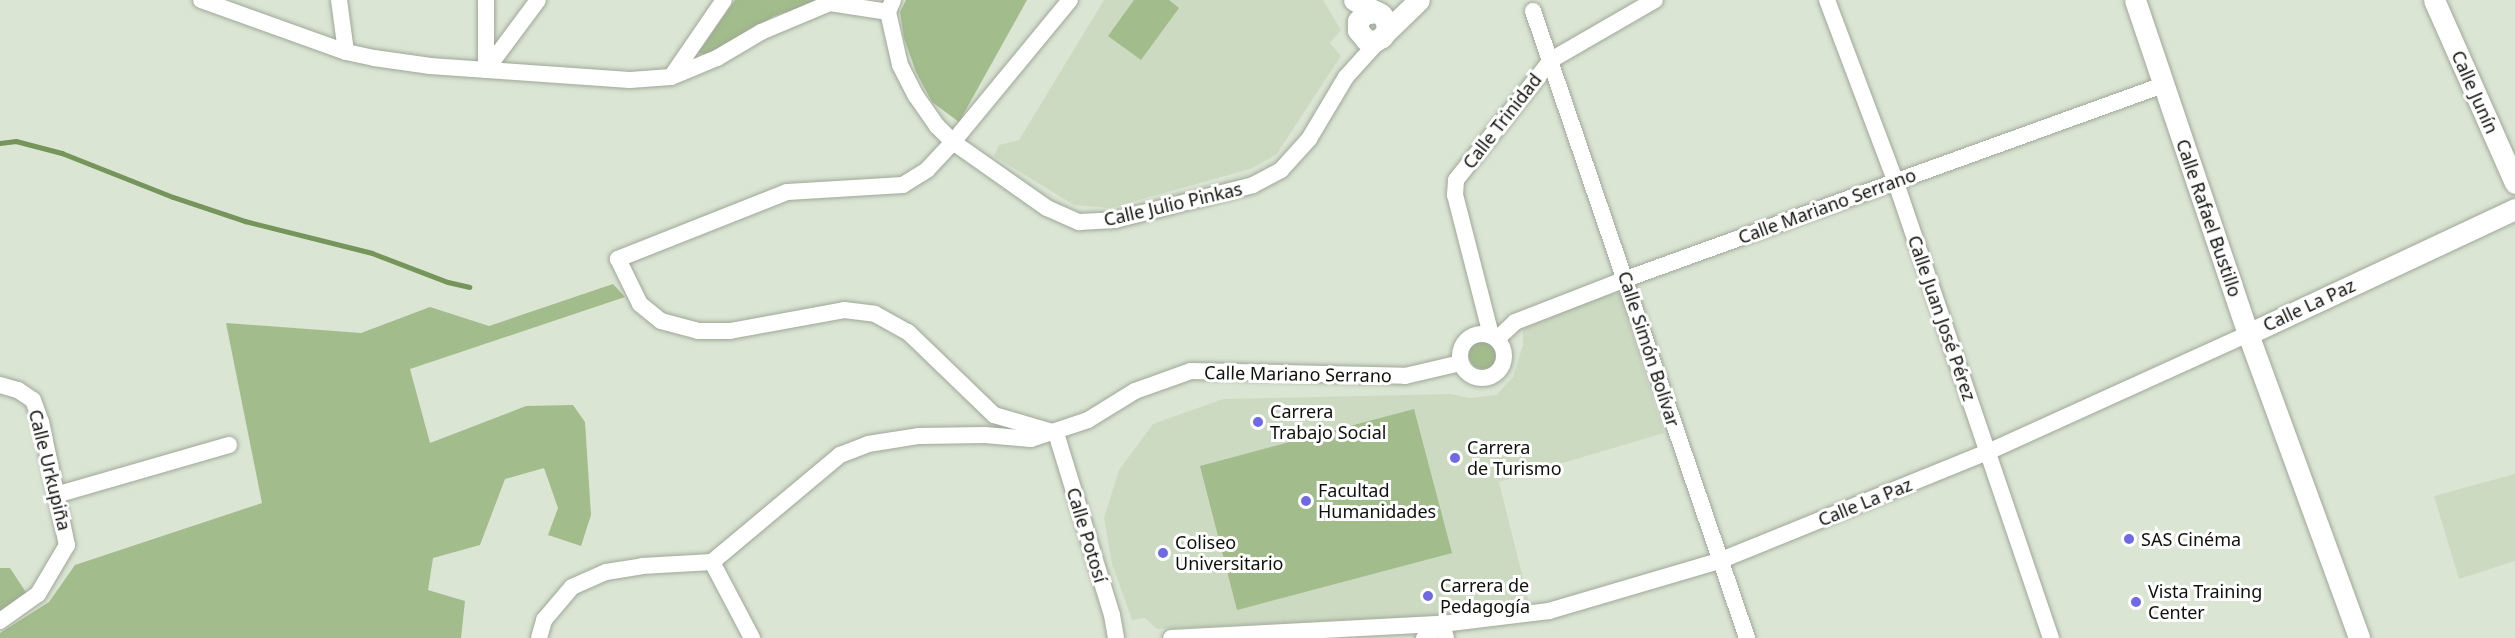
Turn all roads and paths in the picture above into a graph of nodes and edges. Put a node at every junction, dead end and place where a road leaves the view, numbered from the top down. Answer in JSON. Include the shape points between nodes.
{"nodes":[{"id":1,"x":201,"y":0,"type":"edge"},
{"id":2,"x":339,"y":0,"type":"edge"},
{"id":3,"x":486,"y":0,"type":"edge"},
{"id":4,"x":538,"y":0,"type":"edge"},
{"id":5,"x":724,"y":0,"type":"edge"},
{"id":6,"x":1070,"y":0,"type":"edge"},
{"id":7,"x":1342,"y":0,"type":"edge"},
{"id":8,"x":1354,"y":0,"type":"edge"},
{"id":9,"x":1411,"y":0,"type":"edge"},
{"id":10,"x":1419,"y":0,"type":"edge"},
{"id":11,"x":1655,"y":0,"type":"edge"},
{"id":12,"x":1827,"y":0,"type":"edge"},
{"id":13,"x":2135,"y":0,"type":"edge"},
{"id":14,"x":2434,"y":0,"type":"edge"},
{"id":15,"x":890,"y":6,"type":"edge"},
{"id":16,"x":1533,"y":11,"type":"dead end"},
{"id":17,"x":1382,"y":24,"type":"junction"},
{"id":18,"x":1358,"y":30,"type":"junction"},
{"id":19,"x":346,"y":52,"type":"junction"},
{"id":20,"x":1551,"y":60,"type":"junction"},
{"id":21,"x":486,"y":70,"type":"junction"},
{"id":22,"x":671,"y":77,"type":"junction"},
{"id":23,"x":1346,"y":77,"type":"junction"},
{"id":24,"x":2163,"y":85,"type":"junction"},
{"id":25,"x":953,"y":142,"type":"junction"},
{"id":26,"x":1895,"y":180,"type":"junction"},
{"id":27,"x":2515,"y":183,"type":"edge"},
{"id":28,"x":2515,"y":209,"type":"edge"},
{"id":29,"x":1626,"y":279,"type":"junction"},
{"id":30,"x":2248,"y":334,"type":"junction"},
{"id":31,"x":1494,"y":337,"type":"junction"},
{"id":32,"x":1461,"y":363,"type":"junction"},
{"id":33,"x":0,"y":386,"type":"edge"},
{"id":34,"x":1056,"y":433,"type":"junction"},
{"id":35,"x":229,"y":446,"type":"dead end"},
{"id":36,"x":1988,"y":452,"type":"junction"},
{"id":37,"x":58,"y":494,"type":"junction"},
{"id":38,"x":1719,"y":561,"type":"junction"},
{"id":39,"x":712,"y":562,"type":"junction"},
{"id":40,"x":0,"y":621,"type":"edge"},
{"id":41,"x":1444,"y":631,"type":"edge"},
{"id":42,"x":1235,"y":636,"type":"edge"},
{"id":43,"x":539,"y":638,"type":"edge"},
{"id":44,"x":752,"y":638,"type":"edge"},
{"id":45,"x":1116,"y":638,"type":"edge"},
{"id":46,"x":1171,"y":638,"type":"edge"},
{"id":47,"x":1424,"y":638,"type":"edge"},
{"id":48,"x":1747,"y":638,"type":"edge"},
{"id":49,"x":2051,"y":638,"type":"edge"},
{"id":50,"x":2359,"y":638,"type":"edge"}],
"edges":[{"from":1,"to":19,"type":"street"},
{"from":2,"to":19,"type":"street"},
{"from":3,"to":21,"type":"street"},
{"from":4,"to":21,"type":"street"},
{"from":5,"to":22,"type":"street"},
{"from":6,"to":25,"type":"street"},
{"from":7,"to":18,"type":"main road"},
{"from":8,"to":17,"type":"main road"},
{"from":9,"to":17,"type":"main road"},
{"from":10,"to":17,"type":"main road"},
{"from":11,"to":20,"type":"street","name":"Calle Trinidad"},
{"from":12,"to":26,"type":"street","name":"Calle Juan José Pérez"},
{"from":13,"to":24,"type":"main road","name":"Calle Rafael Bustillo"},
{"from":14,"to":27,"type":"main road","name":"Calle Junín"},
{"from":15,"to":22,"type":"street","via":[[831,3],[761,32],[717,58]]},
{"from":15,"to":25,"type":"street","name":"Calle Julio Pinkas","via":[[900,65],[932,119]]},
{"from":16,"to":20,"type":"street","name":"Calle Simón Bolívar"},
{"from":17,"to":18,"type":"main road","via":[[1370,41]]},
{"from":17,"to":23,"type":"street","name":"Calle Julio Pinkas"},
{"from":18,"to":23,"type":"street","name":"Calle Julio Pinkas"},
{"from":19,"to":21,"type":"street","via":[[430,66]]},
{"from":20,"to":29,"type":"street","name":"Calle Simón Bolívar"},
{"from":20,"to":31,"type":"street","name":"Calle Trinidad","via":[[1456,180],[1455,195]]},
{"from":21,"to":22,"type":"street","via":[[630,80]]},
{"from":23,"to":25,"type":"street","name":"Calle Julio Pinkas","via":[[1309,139],[1281,170],[1253,185],[1115,220],[1079,222],[1047,208]]},
{"from":24,"to":26,"type":"street","name":"Calle Mariano Serrano"},
{"from":24,"to":30,"type":"main road","name":"Calle Rafael Bustillo"},
{"from":25,"to":34,"type":"street","via":[[927,170],[903,185],[787,192],[618,259],[640,304],[661,321],[698,331],[730,330],[844,310],[875,314],[908,332],[994,415]]},
{"from":26,"to":29,"type":"street","name":"Calle Mariano Serrano"},
{"from":26,"to":36,"type":"street","name":"Calle Juan José Pérez"},
{"from":28,"to":30,"type":"main road","name":"Calle La Paz"},
{"from":29,"to":31,"type":"street","name":"Calle Mariano Serrano","via":[[1515,322]]},
{"from":29,"to":38,"type":"street","name":"Calle Simón Bolívar"},
{"from":30,"to":36,"type":"street","name":"Calle La Paz"},
{"from":30,"to":50,"type":"main road","name":"Calle Rafael Bustillo"},
{"from":31,"to":32,"type":"street","via":[[1477,334],[1464,342]]},
{"from":31,"to":32,"type":"street","via":[[1504,351],[1504,358],[1492,376],[1477,378]]},
{"from":32,"to":34,"type":"street","name":"Calle Mariano Serrano","via":[[1405,376],[1191,371],[1135,391],[1088,420]]},
{"from":33,"to":37,"type":"street","name":"Calle Urkupiña","via":[[18,390],[33,400]]},
{"from":34,"to":39,"type":"street","name":"Calle Mariano Serrano","via":[[1031,439],[919,435],[868,444],[840,455]]},
{"from":34,"to":45,"type":"street","name":"Calle Potosí"},
{"from":35,"to":37,"type":"street"},
{"from":36,"to":38,"type":"street","name":"Calle La Paz"},
{"from":36,"to":49,"type":"street","name":"Calle Juan José Pérez"},
{"from":37,"to":40,"type":"street","name":"Calle Urkupiña","via":[[67,545],[39,594]]},
{"from":38,"to":41,"type":"street","name":"Calle La Paz","via":[[1549,611]]},
{"from":38,"to":48,"type":"street","name":"Calle Simón Bolívar"},
{"from":39,"to":43,"type":"street","via":[[606,572],[572,587],[544,620]]},
{"from":39,"to":44,"type":"street"},
{"from":41,"to":42,"type":"street","name":"Calle La Paz"},
{"from":41,"to":47,"type":"street"},
{"from":42,"to":46,"type":"street","name":"Calle La Paz"}]}
